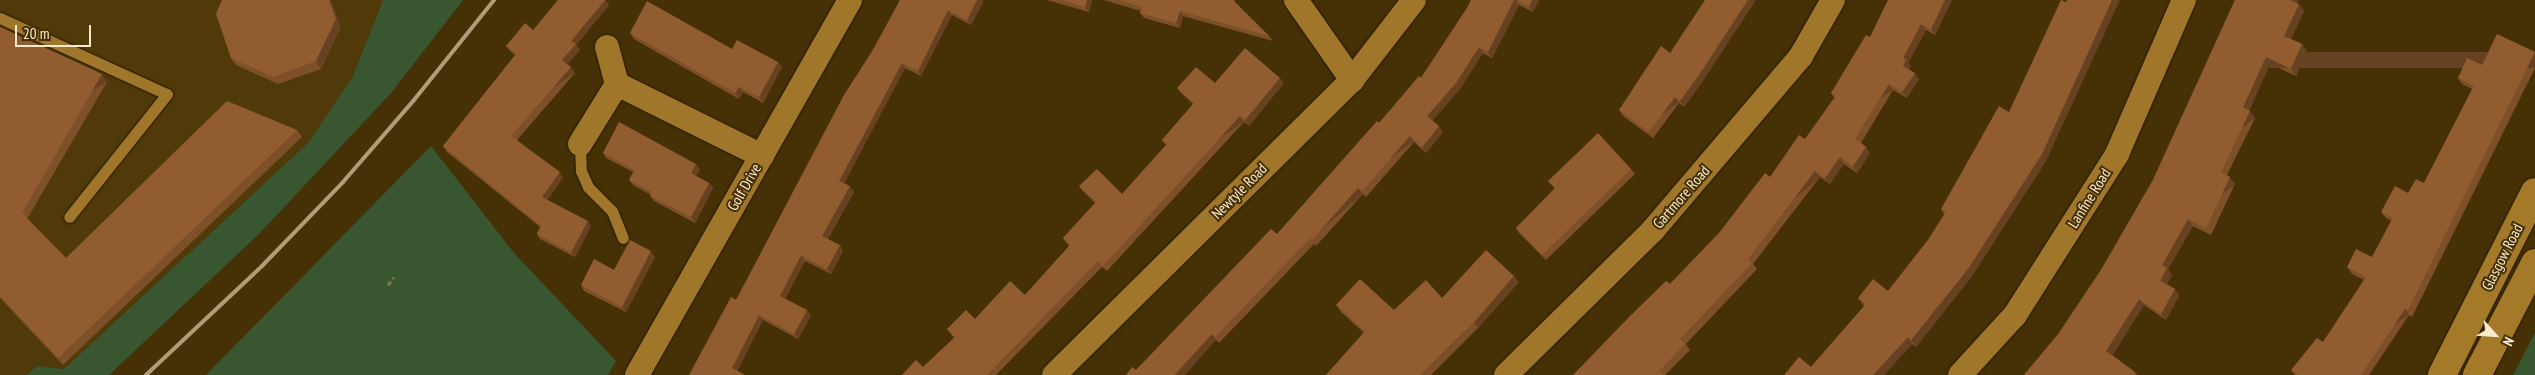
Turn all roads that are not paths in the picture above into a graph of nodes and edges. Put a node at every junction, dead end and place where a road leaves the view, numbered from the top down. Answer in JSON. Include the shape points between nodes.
{"nodes":[{"id":1,"x":850,"y":0,"type":"edge"},
{"id":2,"x":1296,"y":0,"type":"edge"},
{"id":3,"x":1414,"y":0,"type":"edge"},
{"id":4,"x":1832,"y":0,"type":"edge"},
{"id":5,"x":2184,"y":0,"type":"edge"},
{"id":6,"x":0,"y":18,"type":"edge"},
{"id":7,"x":608,"y":47,"type":"dead end"},
{"id":8,"x":1352,"y":80,"type":"junction"},
{"id":9,"x":617,"y":84,"type":"junction"},
{"id":10,"x":580,"y":144,"type":"joint"},
{"id":11,"x":762,"y":156,"type":"junction"},
{"id":12,"x":2535,"y":192,"type":"edge"},
{"id":13,"x":69,"y":217,"type":"dead end"},
{"id":14,"x":623,"y":238,"type":"dead end"},
{"id":15,"x":2535,"y":262,"type":"edge"},
{"id":16,"x":637,"y":375,"type":"edge"},
{"id":17,"x":1054,"y":375,"type":"edge"},
{"id":18,"x":1506,"y":375,"type":"edge"},
{"id":19,"x":1960,"y":375,"type":"edge"},
{"id":20,"x":2442,"y":375,"type":"edge"},
{"id":21,"x":2477,"y":375,"type":"edge"}],
"edges":[{"from":1,"to":11,"type":"street","name":"Golf Drive"},
{"from":2,"to":8,"type":"street"},
{"from":3,"to":8,"type":"street","name":"Newtyle Road"},
{"from":4,"to":18,"type":"street","name":"Gartmore Road","via":[[1802,56],[1653,230]]},
{"from":5,"to":19,"type":"street","name":"Lanfine Road","via":[[2117,154],[2015,315]]},
{"from":6,"to":13,"type":"lane","via":[[167,94]]},
{"from":7,"to":9,"type":"street"},
{"from":8,"to":17,"type":"street","name":"Newtyle Road"},
{"from":9,"to":10,"type":"street"},
{"from":9,"to":11,"type":"street"},
{"from":10,"to":14,"type":"lane","via":[[580,171],[612,211]]},
{"from":11,"to":16,"type":"street","name":"Golf Drive"},
{"from":12,"to":20,"type":"main road","name":"Glasgow Road"},
{"from":15,"to":21,"type":"main road"}]}
